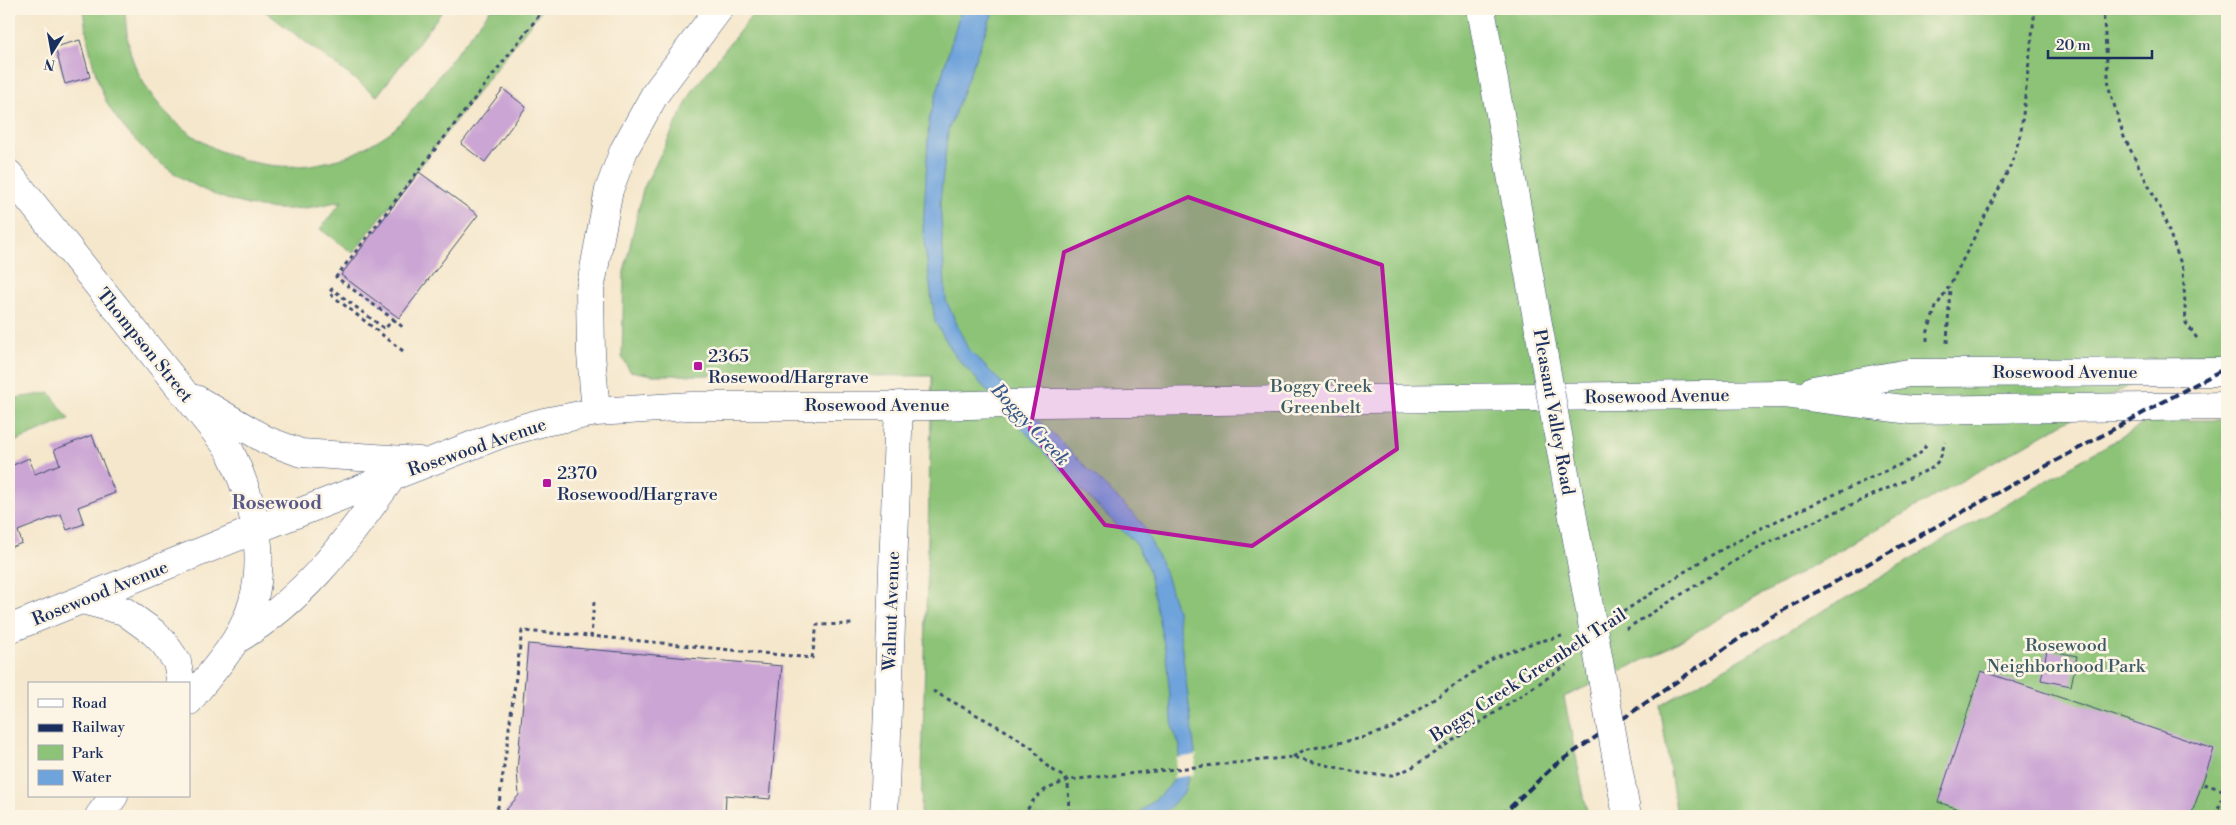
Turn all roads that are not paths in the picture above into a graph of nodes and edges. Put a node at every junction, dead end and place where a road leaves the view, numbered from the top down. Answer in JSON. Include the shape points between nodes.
{"nodes":[{"id":1,"x":719,"y":9,"type":"edge"},
{"id":2,"x":1481,"y":9,"type":"edge"},
{"id":3,"x":9,"y":174,"type":"edge"},
{"id":4,"x":2227,"y":372,"type":"edge"},
{"id":5,"x":182,"y":391,"type":"junction"},
{"id":6,"x":1785,"y":394,"type":"junction"},
{"id":7,"x":899,"y":405,"type":"junction"},
{"id":8,"x":2227,"y":406,"type":"edge"},
{"id":9,"x":596,"y":412,"type":"junction"},
{"id":10,"x":428,"y":462,"type":"junction"},
{"id":11,"x":393,"y":476,"type":"junction"},
{"id":12,"x":257,"y":529,"type":"junction"},
{"id":13,"x":82,"y":600,"type":"junction"},
{"id":14,"x":9,"y":629,"type":"edge"},
{"id":15,"x":236,"y":640,"type":"junction"},
{"id":16,"x":181,"y":682,"type":"edge"},
{"id":17,"x":190,"y":700,"type":"edge"},
{"id":18,"x":112,"y":798,"type":"edge"},
{"id":19,"x":99,"y":816,"type":"edge"},
{"id":20,"x":884,"y":816,"type":"edge"},
{"id":21,"x":1626,"y":816,"type":"edge"}],
"edges":[{"from":1,"to":9,"type":"street","via":[[655,94],[624,150],[609,190],[590,290],[590,354]]},
{"from":2,"to":21,"type":"street","name":"Pleasant Valley Road","bridge":true},
{"from":3,"to":5,"type":"street","name":"Thompson Street"},
{"from":4,"to":6,"type":"street","name":"Rosewood Avenue","via":[[1909,373]]},
{"from":5,"to":10,"type":"street","via":[[266,440],[301,453]]},
{"from":5,"to":12,"type":"street","name":"Thompson Street","via":[[229,449],[245,482]]},
{"from":6,"to":7,"type":"street","name":"Rosewood Avenue"},
{"from":6,"to":8,"type":"street","name":"Rosewood Avenue","via":[[1911,410]]},
{"from":7,"to":9,"type":"street","name":"Rosewood Avenue","via":[[691,406]]},
{"from":7,"to":20,"type":"street","name":"Walnut Avenue"},
{"from":9,"to":10,"type":"street","name":"Rosewood Avenue","via":[[512,431]]},
{"from":10,"to":11,"type":"street","name":"Rosewood Avenue"},
{"from":11,"to":12,"type":"street","name":"Rosewood Avenue"},
{"from":11,"to":15,"type":"street","via":[[340,549],[290,603]]},
{"from":12,"to":13,"type":"street","name":"Rosewood Avenue"},
{"from":12,"to":15,"type":"street","name":"Thompson Street","via":[[259,568],[255,601]]},
{"from":13,"to":14,"type":"street","name":"Rosewood Avenue"},
{"from":13,"to":16,"type":"street","via":[[124,611],[154,632],[176,662]]},
{"from":15,"to":17,"type":"street"},
{"from":18,"to":19,"type":"street"}]}
